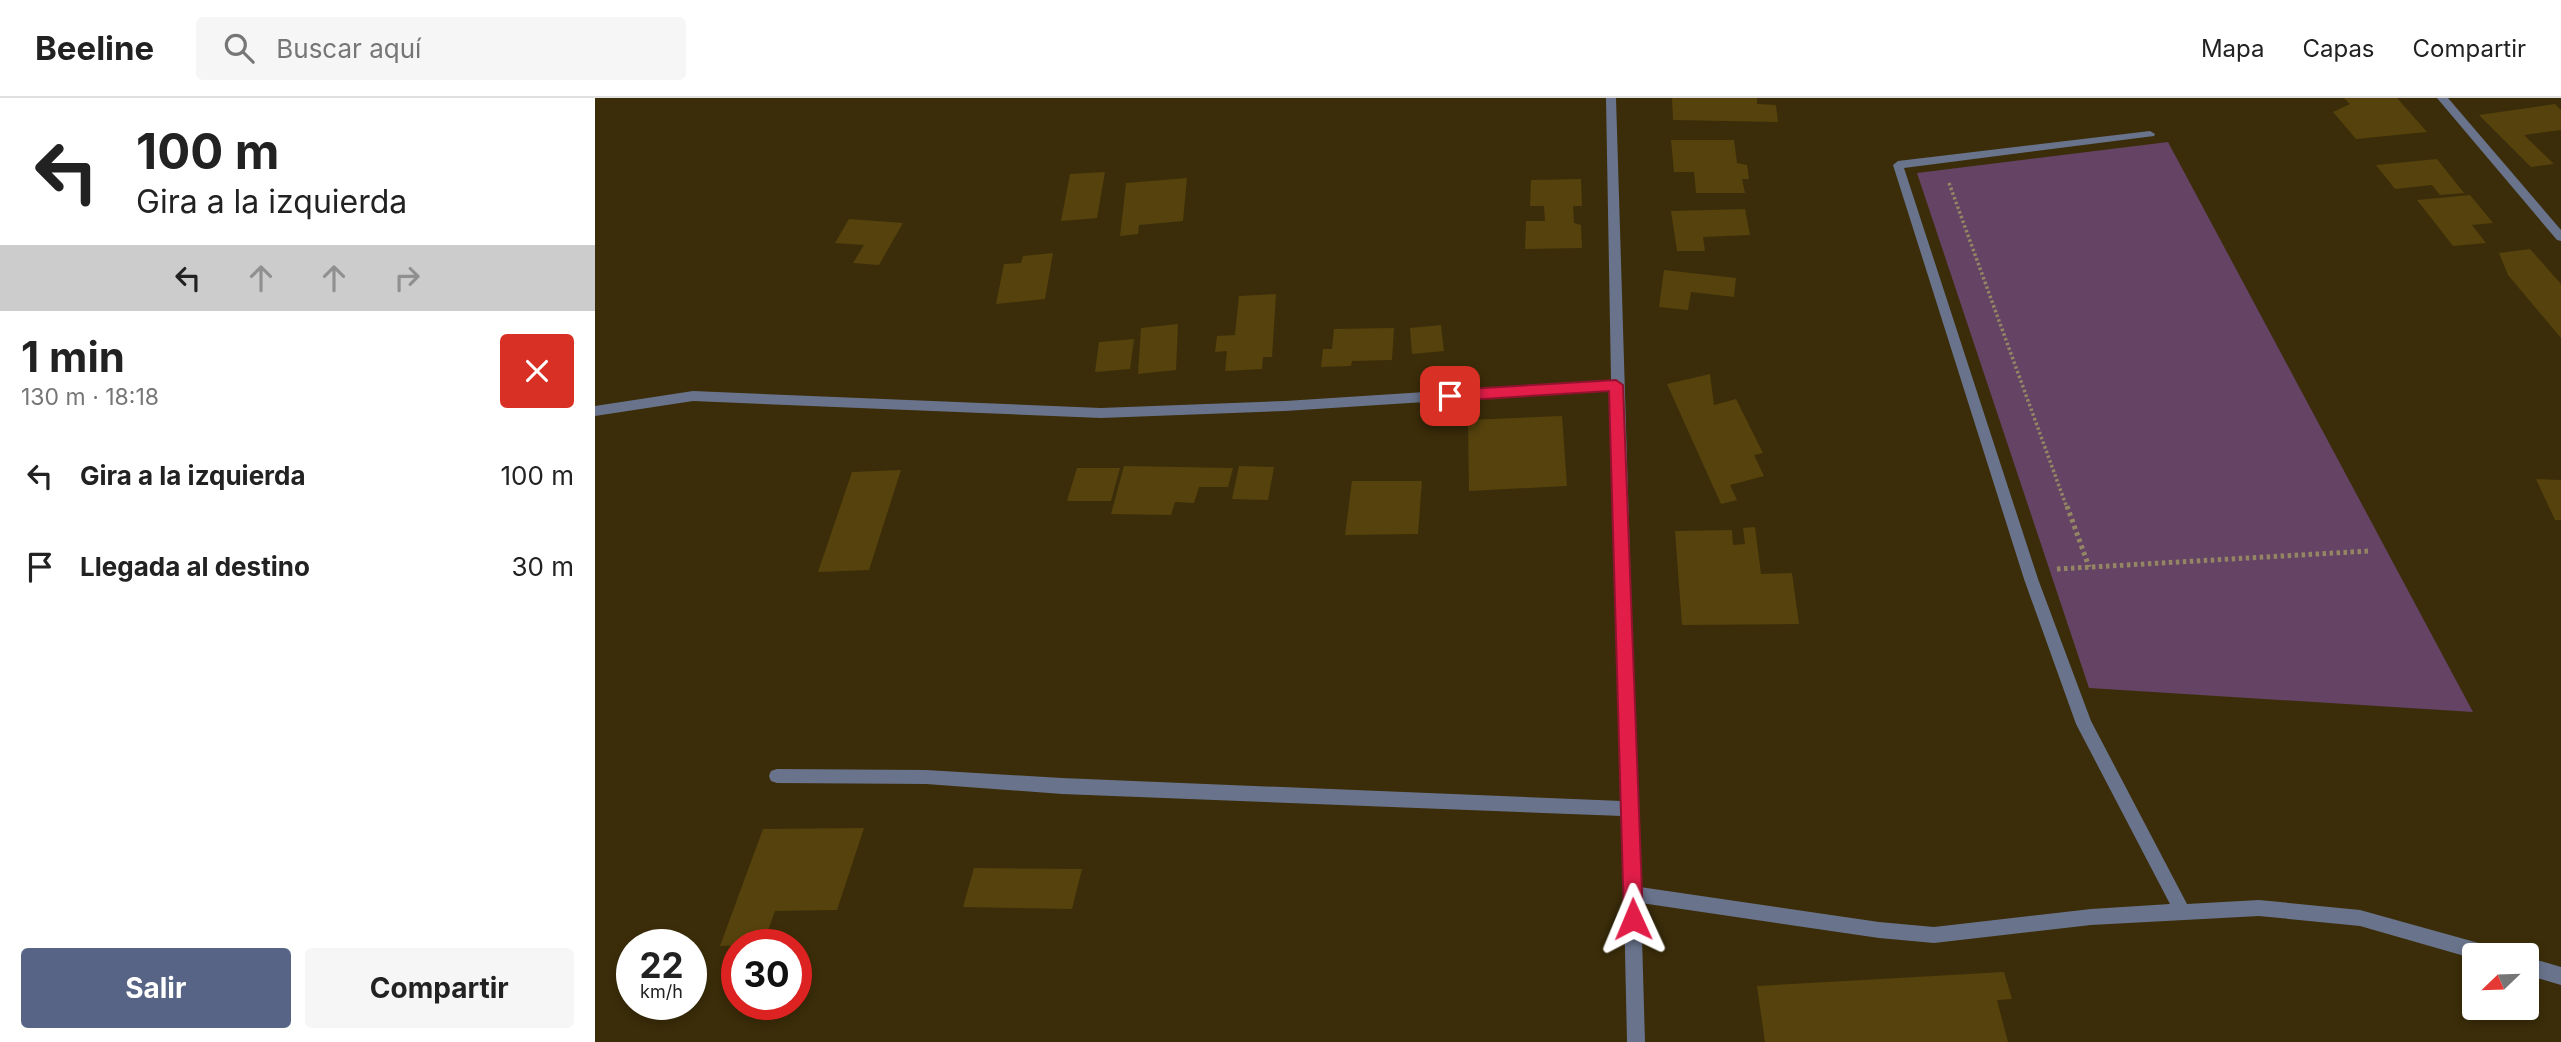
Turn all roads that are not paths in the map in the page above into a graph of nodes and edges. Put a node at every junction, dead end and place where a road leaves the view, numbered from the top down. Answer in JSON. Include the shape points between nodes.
{"nodes":[{"id":1,"x":1611,"y":98,"type":"edge"},
{"id":2,"x":2442,"y":98,"type":"edge"},
{"id":3,"x":2150,"y":134,"type":"dead end"},
{"id":4,"x":2561,"y":237,"type":"edge"},
{"id":5,"x":1616,"y":385,"type":"junction"},
{"id":6,"x":595,"y":411,"type":"edge"},
{"id":7,"x":777,"y":776,"type":"dead end"},
{"id":8,"x":1631,"y":809,"type":"junction"},
{"id":9,"x":1633,"y":894,"type":"junction"},
{"id":10,"x":2183,"y":913,"type":"junction"},
{"id":11,"x":2462,"y":947,"type":"edge"},
{"id":12,"x":2539,"y":970,"type":"edge"},
{"id":13,"x":2561,"y":976,"type":"edge"},
{"id":14,"x":1636,"y":1042,"type":"edge"}],
"edges":[{"from":1,"to":5,"type":"street"},
{"from":2,"to":4,"type":"street"},
{"from":3,"to":10,"type":"street","via":[[1898,165],[2028,571],[2084,724]]},
{"from":5,"to":6,"type":"street","via":[[1101,413],[693,396]]},
{"from":5,"to":8,"type":"street"},
{"from":7,"to":8,"type":"street","via":[[926,777]]},
{"from":8,"to":9,"type":"street"},
{"from":9,"to":10,"type":"street","via":[[1934,935],[2091,917]]},
{"from":9,"to":14,"type":"street"},
{"from":10,"to":11,"type":"street","via":[[2259,908],[2360,918]]},
{"from":12,"to":13,"type":"street"}]}
